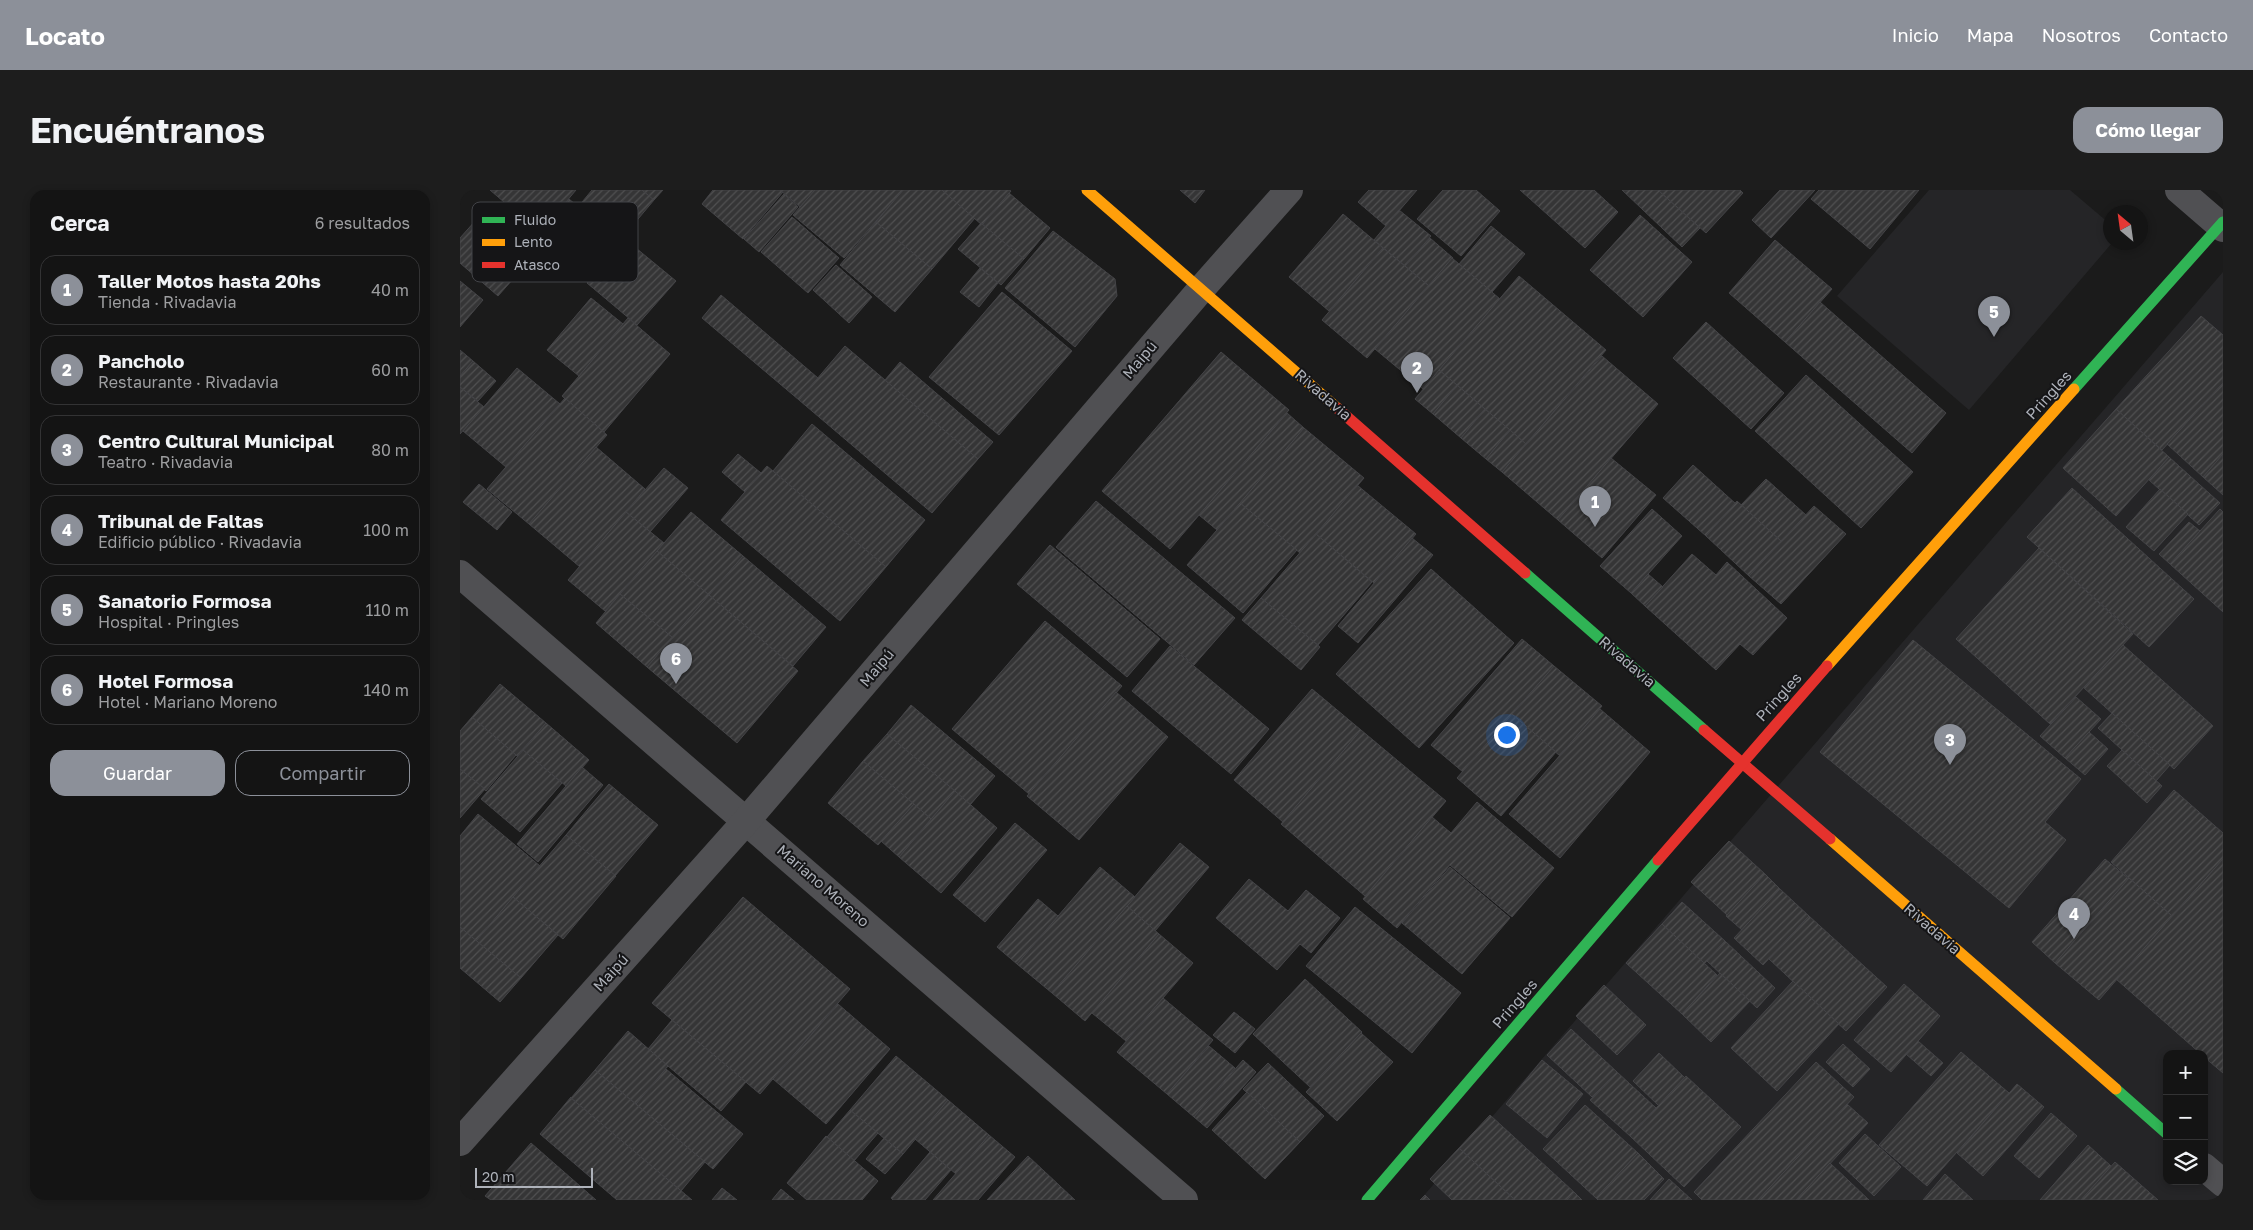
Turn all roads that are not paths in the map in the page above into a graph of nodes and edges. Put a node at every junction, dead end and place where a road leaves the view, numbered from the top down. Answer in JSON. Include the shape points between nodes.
{"nodes":[{"id":1,"x":1087,"y":190,"type":"edge"},
{"id":2,"x":1289,"y":190,"type":"edge"},
{"id":3,"x":2179,"y":190,"type":"edge"},
{"id":4,"x":2222,"y":225,"type":"edge"},
{"id":5,"x":1202,"y":288,"type":"junction"},
{"id":6,"x":460,"y":574,"type":"edge"},
{"id":7,"x":1741,"y":763,"type":"junction"},
{"id":8,"x":747,"y":820,"type":"junction"},
{"id":9,"x":2163,"y":1131,"type":"edge"},
{"id":10,"x":460,"y":1142,"type":"edge"},
{"id":11,"x":2208,"y":1170,"type":"edge"},
{"id":12,"x":2223,"y":1183,"type":"edge"},
{"id":13,"x":1184,"y":1200,"type":"edge"},
{"id":14,"x":1367,"y":1200,"type":"edge"}],
"edges":[{"from":1,"to":5,"type":"street","name":"Rivadavia"},
{"from":2,"to":5,"type":"street","name":"Maipú"},
{"from":3,"to":4,"type":"street"},
{"from":4,"to":7,"type":"street","name":"Pringles"},
{"from":5,"to":7,"type":"street","name":"Rivadavia"},
{"from":5,"to":8,"type":"street","name":"Maipú"},
{"from":6,"to":8,"type":"street","name":"Mariano Moreno"},
{"from":7,"to":9,"type":"street","name":"Rivadavia"},
{"from":7,"to":14,"type":"street","name":"Pringles"},
{"from":8,"to":10,"type":"street","name":"Maipú"},
{"from":8,"to":13,"type":"street","name":"Mariano Moreno"},
{"from":11,"to":12,"type":"street"}]}
